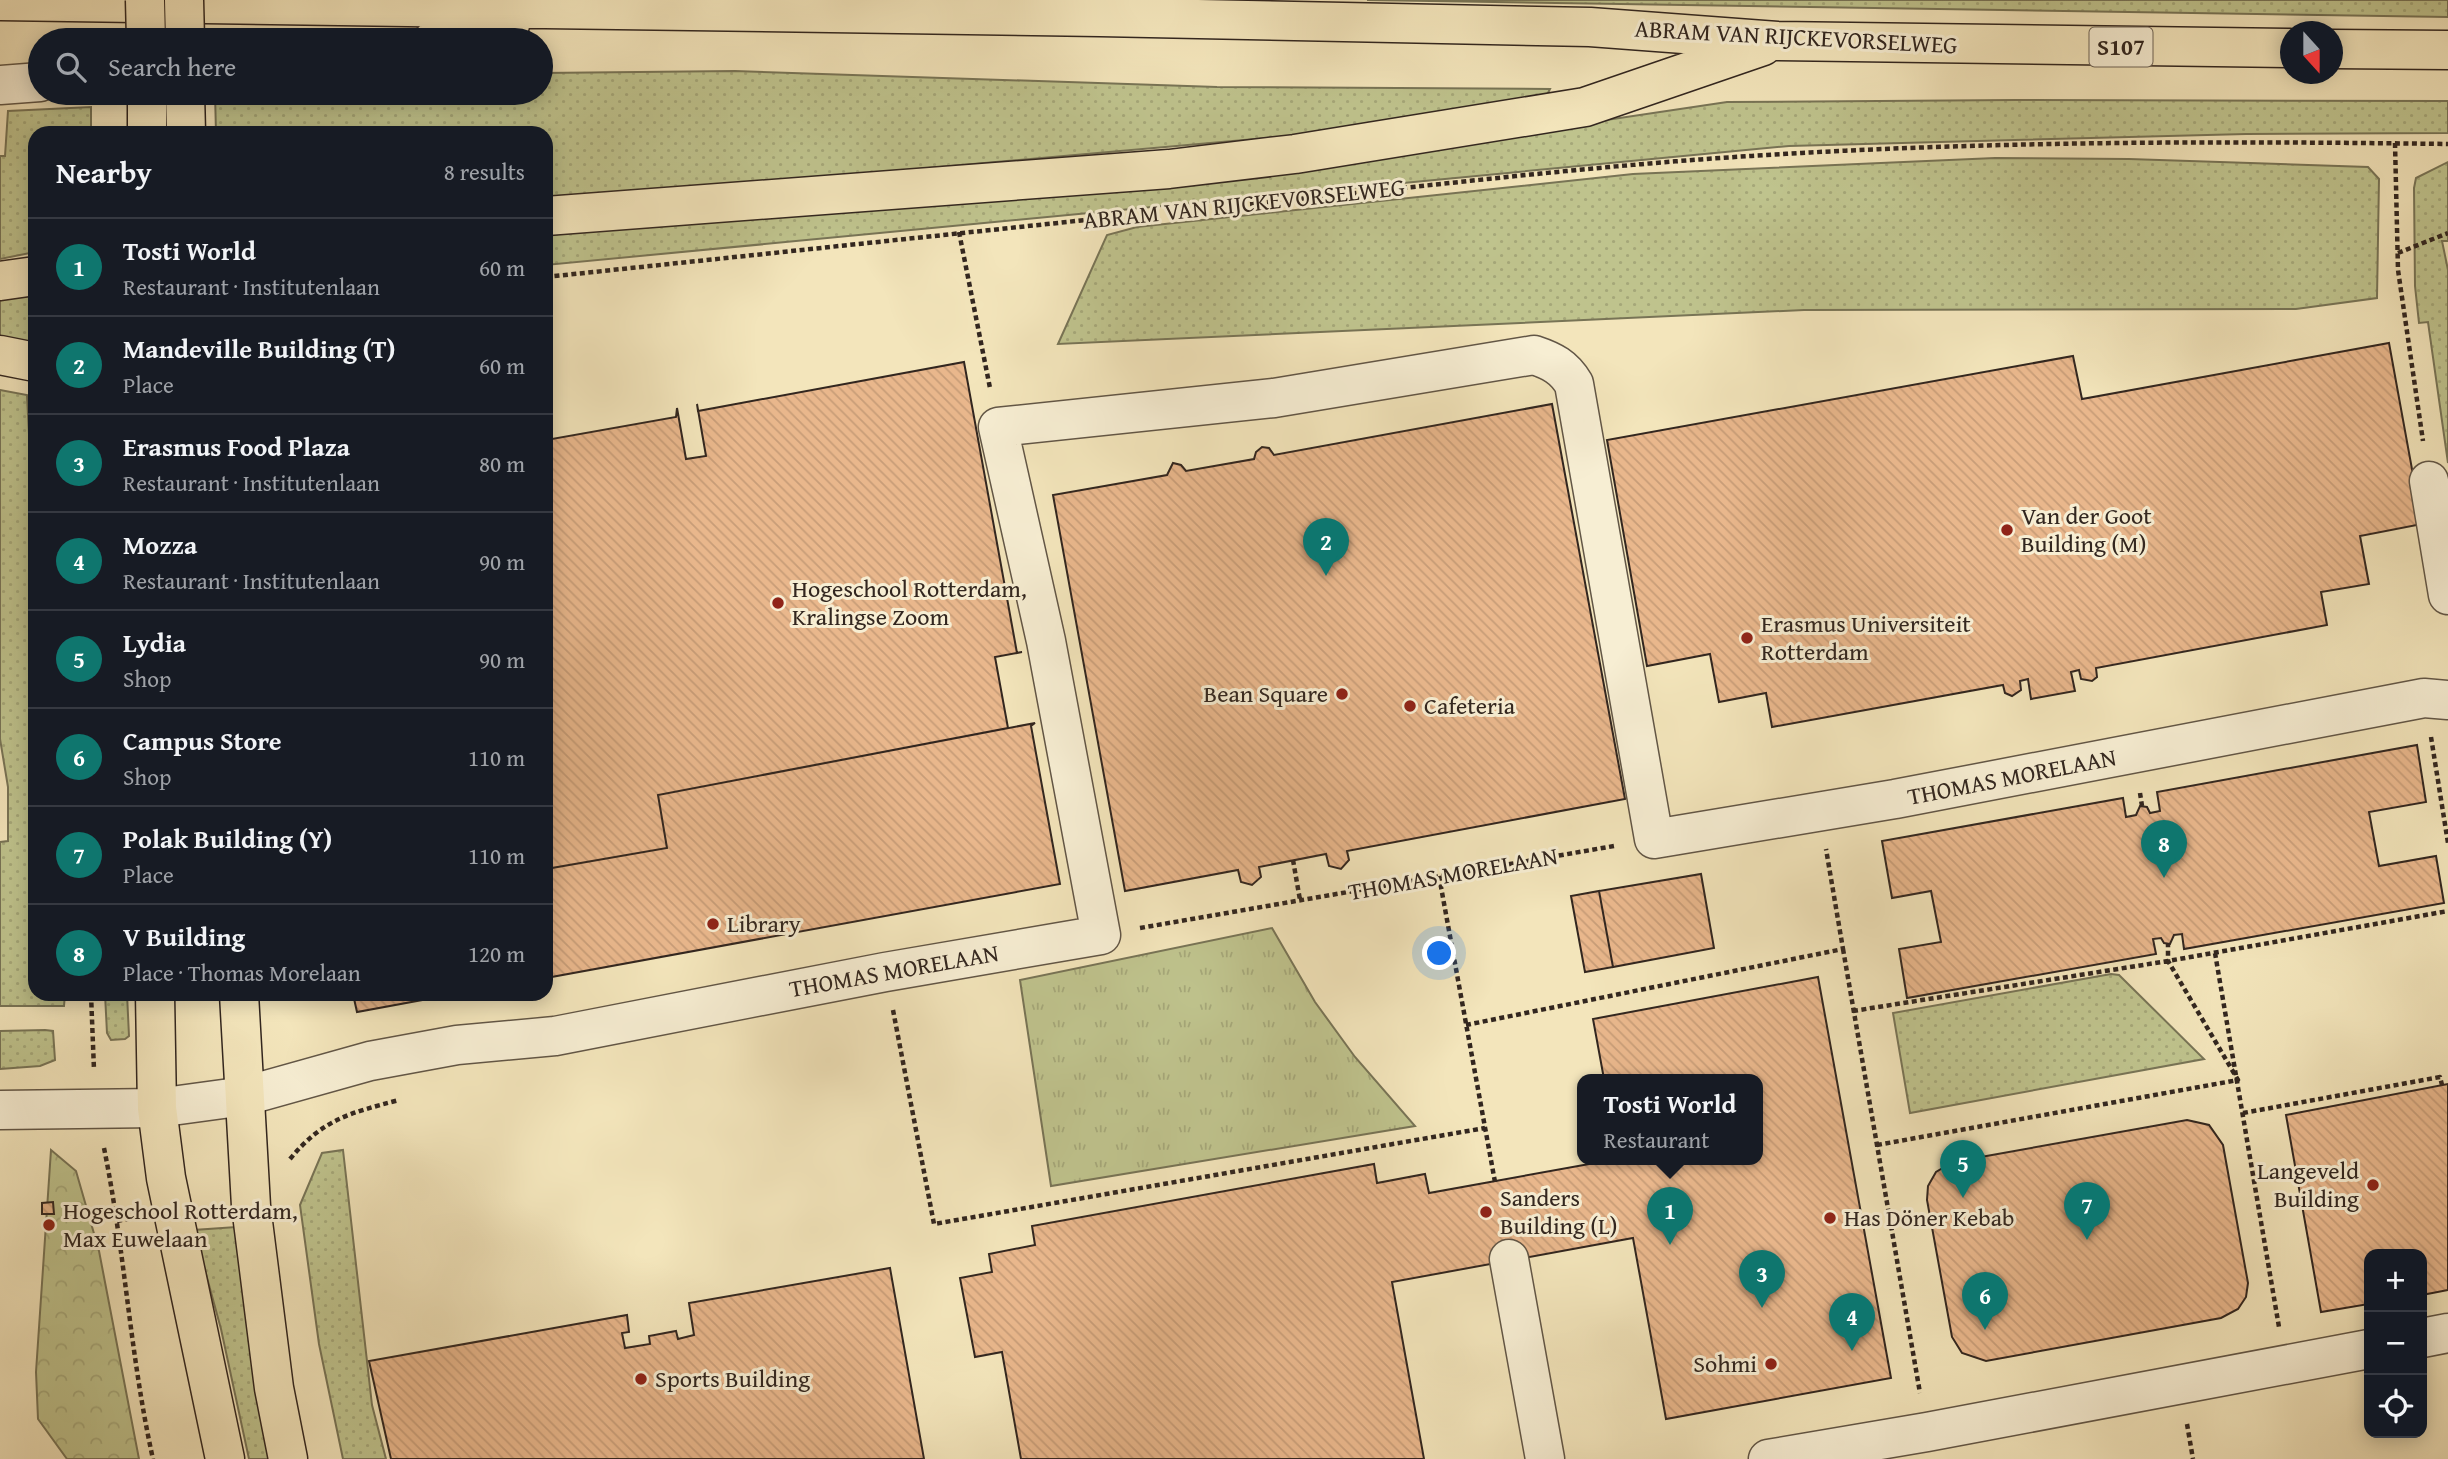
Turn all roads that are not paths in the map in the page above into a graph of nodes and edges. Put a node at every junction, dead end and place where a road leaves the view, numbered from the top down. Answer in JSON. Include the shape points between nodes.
{"nodes":[{"id":1,"x":145,"y":0,"type":"edge"},
{"id":2,"x":184,"y":0,"type":"edge"},
{"id":3,"x":0,"y":1,"type":"edge"},
{"id":4,"x":584,"y":10,"type":"junction"},
{"id":5,"x":146,"y":28,"type":"edge"},
{"id":6,"x":185,"y":28,"type":"edge"},
{"id":7,"x":493,"y":28,"type":"edge"},
{"id":8,"x":1777,"y":41,"type":"junction"},
{"id":9,"x":2280,"y":48,"type":"edge"},
{"id":10,"x":2343,"y":49,"type":"edge"},
{"id":11,"x":2448,"y":50,"type":"edge"},
{"id":12,"x":28,"y":83,"type":"edge"},
{"id":13,"x":0,"y":85,"type":"edge"},
{"id":14,"x":147,"y":105,"type":"edge"},
{"id":15,"x":186,"y":105,"type":"edge"},
{"id":16,"x":148,"y":126,"type":"edge"},
{"id":17,"x":186,"y":126,"type":"edge"},
{"id":18,"x":553,"y":215,"type":"edge"},
{"id":19,"x":28,"y":277,"type":"edge"},
{"id":20,"x":0,"y":281,"type":"edge"},
{"id":21,"x":0,"y":355,"type":"edge"},
{"id":22,"x":28,"y":361,"type":"edge"},
{"id":23,"x":2429,"y":481,"type":"road end"},
{"id":24,"x":2448,"y":595,"type":"edge"},
{"id":25,"x":2436,"y":699,"type":"edge"},
{"id":26,"x":155,"y":1001,"type":"edge"},
{"id":27,"x":239,"y":1001,"type":"edge"},
{"id":28,"x":245,"y":1096,"type":"junction"},
{"id":29,"x":158,"y":1108,"type":"junction"},
{"id":30,"x":0,"y":1110,"type":"edge"},
{"id":31,"x":1509,"y":1259,"type":"dead end"},
{"id":32,"x":2448,"y":1333,"type":"edge"},
{"id":33,"x":2427,"y":1337,"type":"edge"},
{"id":34,"x":2364,"y":1350,"type":"edge"},
{"id":35,"x":225,"y":1459,"type":"edge"},
{"id":36,"x":288,"y":1459,"type":"edge"},
{"id":37,"x":1545,"y":1459,"type":"edge"},
{"id":38,"x":1769,"y":1459,"type":"edge"}],
"edges":[{"from":1,"to":5,"type":"main road","bridge":true},
{"from":2,"to":6,"type":"main road","bridge":true},
{"from":3,"to":4,"type":"main road","name":"ABRAM VAN RIJCKEVORSELWEG","number":"S107"},
{"from":4,"to":7,"type":"main road"},
{"from":4,"to":8,"type":"main road","name":"ABRAM VAN RIJCKEVORSELWEG","number":"S107","via":[[1590,27]]},
{"from":8,"to":9,"type":"main road","name":"ABRAM VAN RIJCKEVORSELWEG","number":"S107"},
{"from":8,"to":18,"type":"main road","via":[[1585,107],[1295,154],[1169,169]]},
{"from":10,"to":11,"type":"main road"},
{"from":12,"to":13,"type":"street"},
{"from":14,"to":16,"type":"main road"},
{"from":15,"to":17,"type":"main road"},
{"from":19,"to":20,"type":"main road"},
{"from":21,"to":22,"type":"main road"},
{"from":23,"to":24,"type":"street"},
{"from":25,"to":28,"type":"street","name":"THOMAS MORELAAN","via":[[1654,839],[1610,654],[1574,384],[1551,360],[1534,355],[1274,398],[998,427],[1046,641],[1083,750],[1101,934],[555,1036],[457,1045],[370,1061]]},
{"from":26,"to":29,"type":"main road"},
{"from":27,"to":28,"type":"main road"},
{"from":28,"to":29,"type":"street","name":"THOMAS MORELAAN"},
{"from":28,"to":36,"type":"main road","via":[[255,1243]]},
{"from":29,"to":30,"type":"street","name":"THOMAS MORELAAN"},
{"from":29,"to":35,"type":"main road","via":[[166,1178]]},
{"from":31,"to":37,"type":"street"},
{"from":32,"to":33,"type":"street"},
{"from":34,"to":38,"type":"street"}]}
